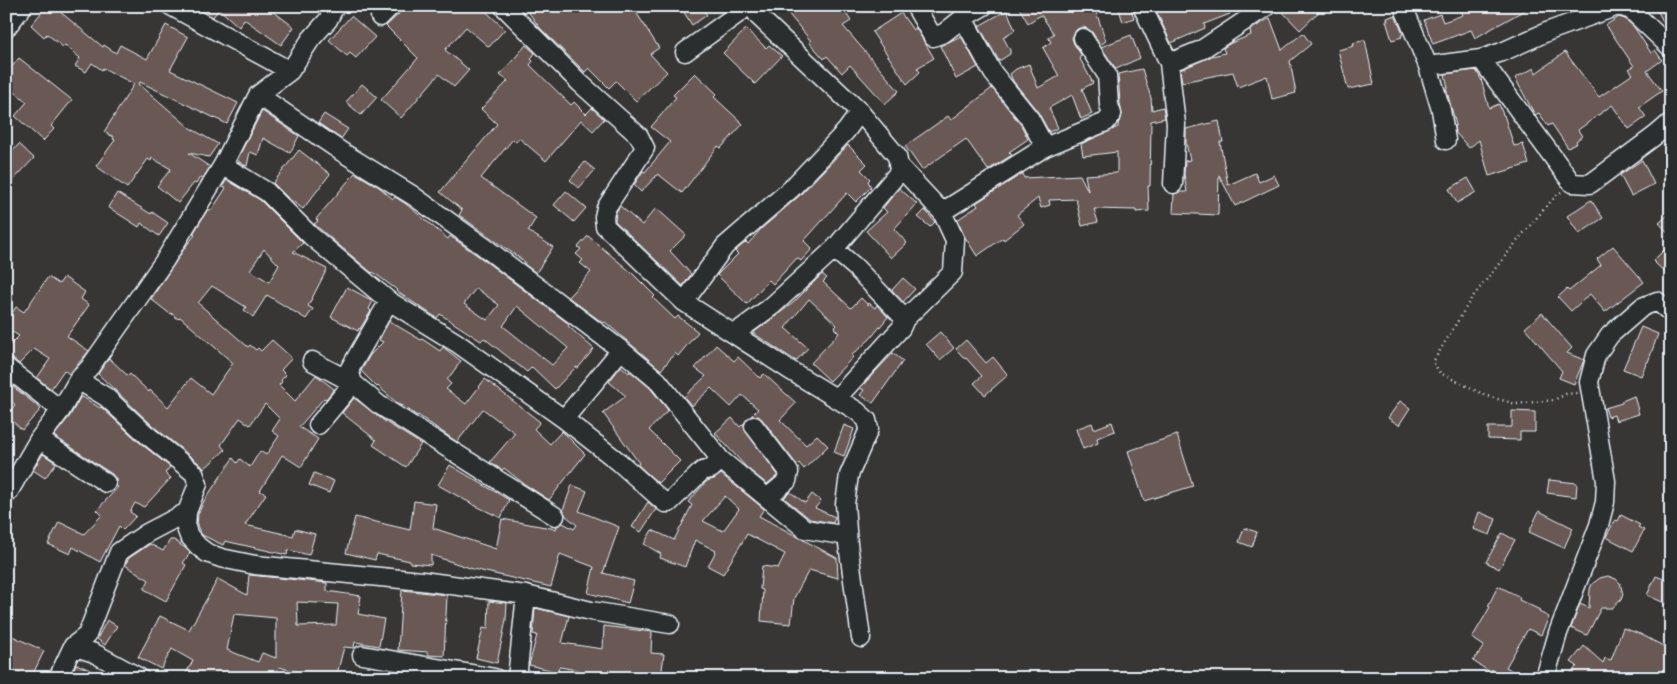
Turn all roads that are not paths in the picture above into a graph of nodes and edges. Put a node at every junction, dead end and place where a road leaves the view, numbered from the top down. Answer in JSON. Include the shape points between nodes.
{"nodes":[{"id":1,"x":23,"y":6,"type":"edge"},
{"id":2,"x":171,"y":6,"type":"edge"},
{"id":3,"x":335,"y":6,"type":"edge"},
{"id":4,"x":746,"y":6,"type":"edge"},
{"id":5,"x":753,"y":6,"type":"edge"},
{"id":6,"x":915,"y":6,"type":"edge"},
{"id":7,"x":984,"y":6,"type":"edge"},
{"id":8,"x":1142,"y":6,"type":"edge"},
{"id":9,"x":1267,"y":6,"type":"edge"},
{"id":10,"x":1403,"y":6,"type":"edge"},
{"id":11,"x":1618,"y":6,"type":"edge"},
{"id":12,"x":506,"y":7,"type":"edge"},
{"id":13,"x":963,"y":18,"type":"junction"},
{"id":14,"x":6,"y":28,"type":"edge"},
{"id":15,"x":1083,"y":38,"type":"dead end"},
{"id":16,"x":1671,"y":48,"type":"edge"},
{"id":17,"x":685,"y":52,"type":"dead end"},
{"id":18,"x":1481,"y":59,"type":"junction"},
{"id":19,"x":1169,"y":63,"type":"junction"},
{"id":20,"x":1428,"y":66,"type":"junction"},
{"id":21,"x":290,"y":71,"type":"junction"},
{"id":22,"x":258,"y":95,"type":"junction"},
{"id":23,"x":860,"y":112,"type":"junction"},
{"id":24,"x":1671,"y":122,"type":"edge"},
{"id":25,"x":1446,"y":140,"type":"dead end"},
{"id":26,"x":1045,"y":147,"type":"junction"},
{"id":27,"x":223,"y":165,"type":"junction"},
{"id":28,"x":898,"y":165,"type":"junction"},
{"id":29,"x":1173,"y":184,"type":"dead end"},
{"id":30,"x":942,"y":212,"type":"junction"},
{"id":31,"x":834,"y":249,"type":"junction"},
{"id":32,"x":390,"y":301,"type":"junction"},
{"id":33,"x":684,"y":302,"type":"junction"},
{"id":34,"x":1671,"y":313,"type":"edge"},
{"id":35,"x":905,"y":319,"type":"junction"},
{"id":36,"x":734,"y":334,"type":"junction"},
{"id":37,"x":621,"y":350,"type":"junction"},
{"id":38,"x":312,"y":361,"type":"dead end"},
{"id":39,"x":6,"y":367,"type":"edge"},
{"id":40,"x":78,"y":380,"type":"junction"},
{"id":41,"x":353,"y":383,"type":"junction"},
{"id":42,"x":836,"y":399,"type":"junction"},
{"id":43,"x":60,"y":410,"type":"junction"},
{"id":44,"x":564,"y":419,"type":"junction"},
{"id":45,"x":318,"y":425,"type":"dead end"},
{"id":46,"x":754,"y":426,"type":"dead end"},
{"id":47,"x":39,"y":439,"type":"junction"},
{"id":48,"x":721,"y":460,"type":"junction"},
{"id":49,"x":106,"y":483,"type":"dead end"},
{"id":50,"x":8,"y":493,"type":"dead end"},
{"id":51,"x":767,"y":498,"type":"junction"},
{"id":52,"x":188,"y":512,"type":"junction"},
{"id":53,"x":555,"y":516,"type":"dead end"},
{"id":54,"x":847,"y":536,"type":"junction"},
{"id":55,"x":526,"y":595,"type":"junction"},
{"id":56,"x":670,"y":624,"type":"dead end"},
{"id":57,"x":861,"y":638,"type":"dead end"},
{"id":58,"x":73,"y":646,"type":"junction"},
{"id":59,"x":362,"y":655,"type":"dead end"},
{"id":60,"x":58,"y":678,"type":"edge"},
{"id":61,"x":140,"y":678,"type":"edge"},
{"id":62,"x":496,"y":678,"type":"edge"},
{"id":63,"x":517,"y":678,"type":"edge"},
{"id":64,"x":1545,"y":678,"type":"edge"}],
"edges":[{"from":1,"to":14,"type":"street"},
{"from":2,"to":21,"type":"street"},
{"from":3,"to":21,"type":"street"},
{"from":4,"to":17,"type":"street"},
{"from":5,"to":23,"type":"street","via":[[758,16]]},
{"from":6,"to":13,"type":"street","via":[[933,37],[944,33]]},
{"from":7,"to":13,"type":"street"},
{"from":8,"to":19,"type":"street"},
{"from":9,"to":19,"type":"street","via":[[1201,50]]},
{"from":10,"to":20,"type":"street"},
{"from":11,"to":16,"type":"street","via":[[1631,10]]},
{"from":11,"to":18,"type":"street"},
{"from":12,"to":33,"type":"street","via":[[580,83],[639,136],[645,148],[606,208],[605,226]]},
{"from":13,"to":26,"type":"street","via":[[993,73],[1030,119]]},
{"from":15,"to":26,"type":"street","via":[[1106,74],[1112,114],[1106,122]]},
{"from":18,"to":20,"type":"street"},
{"from":18,"to":24,"type":"street","via":[[1572,183],[1590,184]]},
{"from":19,"to":29,"type":"street","via":[[1176,124]]},
{"from":20,"to":25,"type":"street"},
{"from":21,"to":22,"type":"street"},
{"from":22,"to":27,"type":"street"},
{"from":22,"to":37,"type":"street","via":[[420,201]]},
{"from":23,"to":28,"type":"street","via":[[897,156]]},
{"from":23,"to":33,"type":"street","via":[[791,189],[725,246]]},
{"from":26,"to":30,"type":"street"},
{"from":27,"to":32,"type":"street","via":[[267,192],[311,236]]},
{"from":27,"to":40,"type":"street","via":[[165,260]]},
{"from":28,"to":30,"type":"street"},
{"from":28,"to":31,"type":"street","via":[[900,171]]},
{"from":30,"to":35,"type":"street","via":[[955,240],[953,272]]},
{"from":31,"to":35,"type":"street","via":[[855,266]]},
{"from":31,"to":36,"type":"street","via":[[772,306]]},
{"from":32,"to":41,"type":"street","via":[[349,370]]},
{"from":32,"to":44,"type":"street","via":[[457,343]]},
{"from":33,"to":36,"type":"street"},
{"from":34,"to":64,"type":"street","via":[[1657,302],[1642,307],[1610,335],[1596,354],[1589,382],[1606,482],[1605,502]]},
{"from":35,"to":42,"type":"street","via":[[901,328]]},
{"from":36,"to":42,"type":"street"},
{"from":37,"to":44,"type":"street"},
{"from":37,"to":48,"type":"street","via":[[658,381]]},
{"from":38,"to":41,"type":"street"},
{"from":39,"to":43,"type":"street"},
{"from":40,"to":43,"type":"street"},
{"from":40,"to":52,"type":"street","via":[[106,397],[194,473],[198,484]]},
{"from":41,"to":45,"type":"street"},
{"from":41,"to":53,"type":"street","via":[[378,404]]},
{"from":42,"to":54,"type":"street","via":[[857,410],[866,420],[868,429],[849,475],[845,504]]},
{"from":43,"to":47,"type":"street"},
{"from":44,"to":48,"type":"street","via":[[665,503]]},
{"from":46,"to":51,"type":"street","via":[[789,472],[787,481]]},
{"from":47,"to":49,"type":"street"},
{"from":47,"to":50,"type":"street"},
{"from":48,"to":51,"type":"street"},
{"from":51,"to":54,"type":"street","via":[[805,529]]},
{"from":52,"to":55,"type":"street","via":[[186,528],[189,536],[198,547],[221,558],[255,565]]},
{"from":52,"to":58,"type":"street","via":[[119,552],[87,635]]},
{"from":54,"to":57,"type":"street"},
{"from":55,"to":56,"type":"street","via":[[591,611]]},
{"from":55,"to":63,"type":"street"},
{"from":58,"to":60,"type":"street"},
{"from":58,"to":61,"type":"street","via":[[94,653]]},
{"from":59,"to":62,"type":"street"}]}
